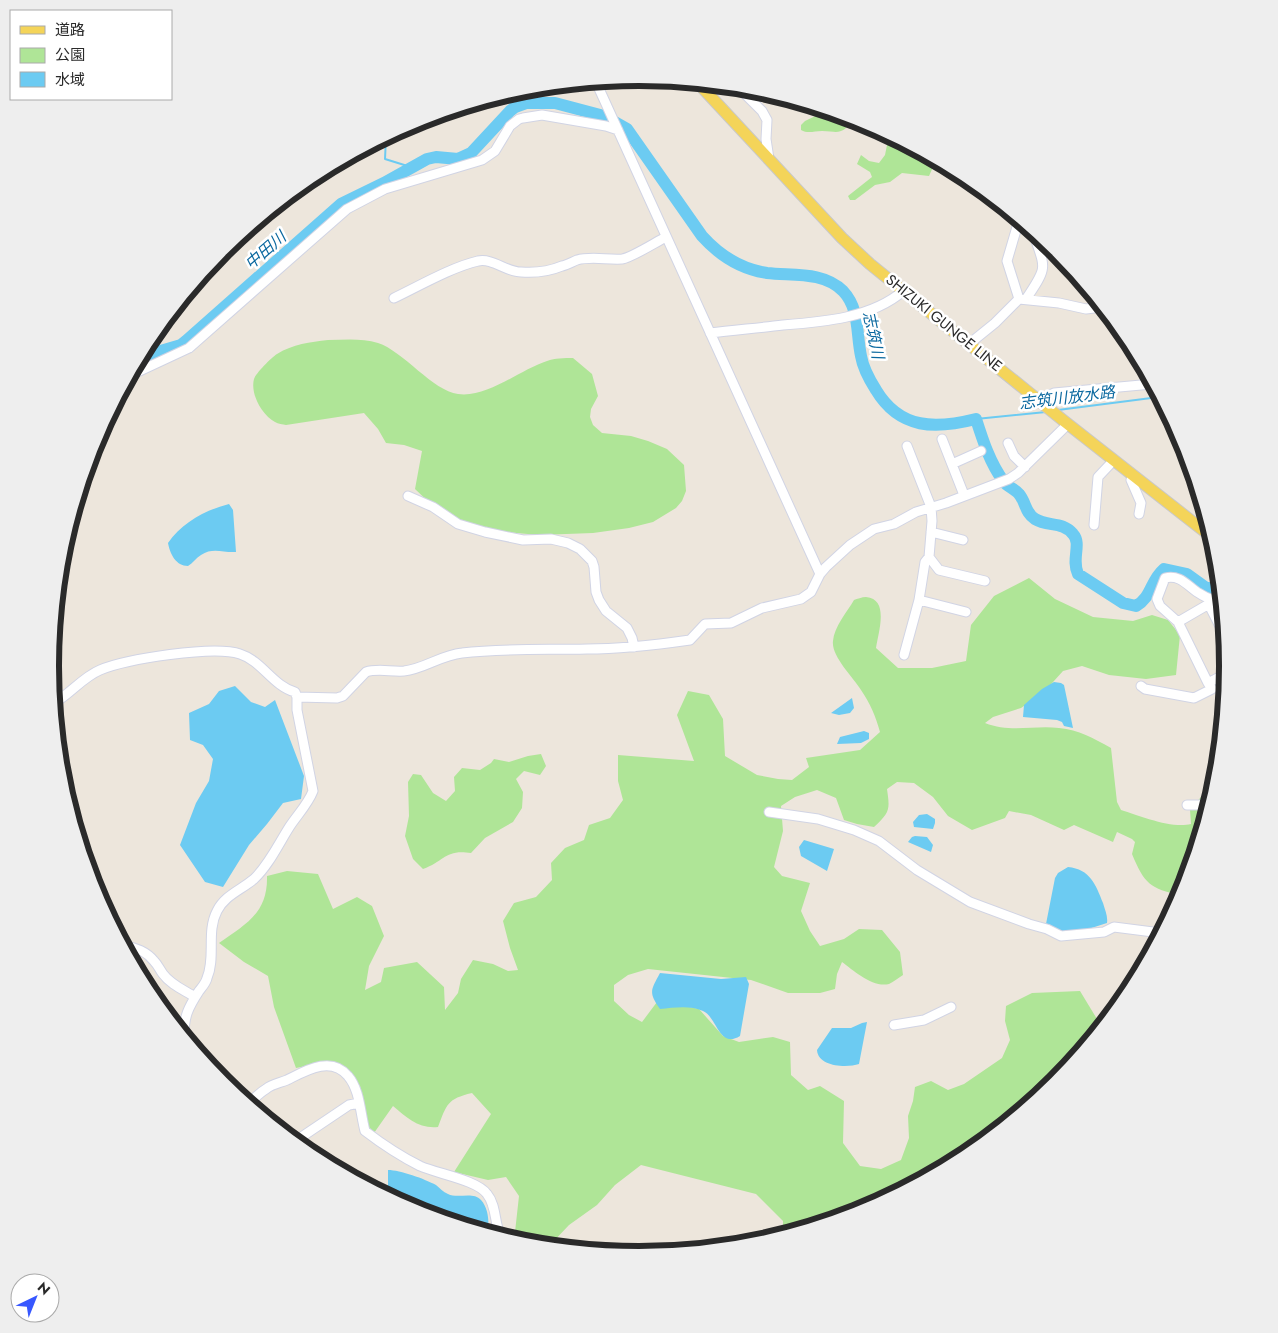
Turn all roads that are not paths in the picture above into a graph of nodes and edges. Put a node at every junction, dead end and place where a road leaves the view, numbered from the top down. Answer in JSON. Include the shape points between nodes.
{"nodes":[{"id":1,"x":598,"y":87,"type":"edge"},
{"id":2,"x":704,"y":90,"type":"edge"},
{"id":3,"x":747,"y":96,"type":"edge"},
{"id":4,"x":618,"y":130,"type":"junction"},
{"id":5,"x":769,"y":159,"type":"junction"},
{"id":6,"x":1017,"y":226,"type":"edge"},
{"id":7,"x":666,"y":237,"type":"junction"},
{"id":8,"x":1038,"y":245,"type":"edge"},
{"id":9,"x":903,"y":291,"type":"junction"},
{"id":10,"x":394,"y":298,"type":"dead end"},
{"id":11,"x":1022,"y":299,"type":"junction"},
{"id":12,"x":1095,"y":308,"type":"edge"},
{"id":13,"x":710,"y":333,"type":"junction"},
{"id":14,"x":969,"y":344,"type":"junction"},
{"id":15,"x":139,"y":372,"type":"edge"},
{"id":16,"x":1146,"y":385,"type":"edge"},
{"id":17,"x":1040,"y":400,"type":"junction"},
{"id":18,"x":1066,"y":422,"type":"junction"},
{"id":19,"x":942,"y":439,"type":"dead end"},
{"id":20,"x":1008,"y":443,"type":"dead end"},
{"id":21,"x":907,"y":446,"type":"dead end"},
{"id":22,"x":981,"y":451,"type":"dead end"},
{"id":23,"x":1114,"y":460,"type":"junction"},
{"id":24,"x":952,"y":464,"type":"junction"},
{"id":25,"x":1025,"y":467,"type":"junction"},
{"id":26,"x":1133,"y":475,"type":"junction"},
{"id":27,"x":964,"y":495,"type":"junction"},
{"id":28,"x":408,"y":496,"type":"dead end"},
{"id":29,"x":931,"y":507,"type":"junction"},
{"id":30,"x":1139,"y":514,"type":"dead end"},
{"id":31,"x":1094,"y":525,"type":"dead end"},
{"id":32,"x":1202,"y":530,"type":"edge"},
{"id":33,"x":931,"y":532,"type":"junction"},
{"id":34,"x":963,"y":540,"type":"dead end"},
{"id":35,"x":929,"y":557,"type":"junction"},
{"id":36,"x":820,"y":574,"type":"junction"},
{"id":37,"x":985,"y":581,"type":"dead end"},
{"id":38,"x":1215,"y":599,"type":"edge"},
{"id":39,"x":919,"y":600,"type":"junction"},
{"id":40,"x":1215,"y":601,"type":"edge"},
{"id":41,"x":966,"y":612,"type":"dead end"},
{"id":42,"x":1178,"y":622,"type":"junction"},
{"id":43,"x":634,"y":648,"type":"junction"},
{"id":44,"x":904,"y":655,"type":"dead end"},
{"id":45,"x":1219,"y":677,"type":"edge"},
{"id":46,"x":1208,"y":683,"type":"junction"},
{"id":47,"x":1141,"y":686,"type":"dead end"},
{"id":48,"x":297,"y":697,"type":"junction"},
{"id":49,"x":60,"y":699,"type":"edge"},
{"id":50,"x":1187,"y":805,"type":"dead end"},
{"id":51,"x":1202,"y":805,"type":"edge"},
{"id":52,"x":769,"y":812,"type":"dead end"},
{"id":53,"x":1154,"y":932,"type":"edge"},
{"id":54,"x":130,"y":946,"type":"edge"},
{"id":55,"x":195,"y":997,"type":"junction"},
{"id":56,"x":951,"y":1007,"type":"dead end"},
{"id":57,"x":894,"y":1025,"type":"dead end"},
{"id":58,"x":184,"y":1027,"type":"edge"},
{"id":59,"x":253,"y":1100,"type":"edge"},
{"id":60,"x":359,"y":1103,"type":"junction"},
{"id":61,"x":301,"y":1137,"type":"edge"},
{"id":62,"x":498,"y":1229,"type":"edge"}],
"edges":[{"from":1,"to":4,"type":"street"},
{"from":2,"to":5,"type":"main road","name":"SHIZUKI GUNGE LINE"},
{"from":3,"to":5,"type":"street","via":[[767,120]]},
{"from":4,"to":7,"type":"street"},
{"from":4,"to":15,"type":"street","via":[[542,115],[519,120],[510,126],[495,151],[482,160],[385,189],[347,208],[189,348]]},
{"from":5,"to":9,"type":"main road","name":"SHIZUKI GUNGE LINE","via":[[842,238]]},
{"from":6,"to":11,"type":"street","via":[[1007,261]]},
{"from":7,"to":10,"type":"street","via":[[624,259],[577,260],[542,271],[511,271],[492,262],[480,261]]},
{"from":7,"to":13,"type":"street"},
{"from":8,"to":11,"type":"street","via":[[1043,269]]},
{"from":9,"to":13,"type":"street","via":[[881,306],[834,320]]},
{"from":9,"to":14,"type":"main road","name":"SHIZUKI GUNGE LINE"},
{"from":11,"to":12,"type":"street"},
{"from":11,"to":14,"type":"street"},
{"from":13,"to":36,"type":"street"},
{"from":14,"to":17,"type":"main road","name":"SHIZUKI GUNGE LINE"},
{"from":16,"to":17,"type":"street","via":[[1054,393]]},
{"from":17,"to":18,"type":"main road","name":"SHIZUKI GUNGE LINE"},
{"from":18,"to":23,"type":"main road","name":"SHIZUKI GUNGE LINE"},
{"from":18,"to":25,"type":"street"},
{"from":19,"to":24,"type":"street"},
{"from":20,"to":25,"type":"street","via":[[1014,456]]},
{"from":21,"to":29,"type":"street"},
{"from":22,"to":24,"type":"street"},
{"from":23,"to":26,"type":"main road","name":"SHIZUKI GUNGE LINE"},
{"from":23,"to":31,"type":"street","via":[[1098,476]]},
{"from":24,"to":27,"type":"street"},
{"from":25,"to":27,"type":"street","via":[[1000,484]]},
{"from":26,"to":30,"type":"street","via":[[1130,480],[1141,503]]},
{"from":26,"to":32,"type":"main road","name":"SHIZUKI GUNGE LINE"},
{"from":27,"to":29,"type":"street"},
{"from":28,"to":43,"type":"street","via":[[433,507],[458,524],[523,540],[551,539],[580,548],[592,561],[599,600],[606,611],[627,628]]},
{"from":29,"to":33,"type":"street"},
{"from":29,"to":36,"type":"street","via":[[894,524],[874,529],[850,545]]},
{"from":33,"to":34,"type":"street"},
{"from":33,"to":35,"type":"street"},
{"from":35,"to":37,"type":"street","via":[[939,570]]},
{"from":35,"to":39,"type":"street","via":[[925,562]]},
{"from":36,"to":43,"type":"street","via":[[814,587],[801,599],[762,608],[731,623],[705,624],[690,640]]},
{"from":38,"to":42,"type":"street","via":[[1203,596],[1183,580],[1165,578],[1157,596],[1158,603]]},
{"from":39,"to":41,"type":"street"},
{"from":39,"to":44,"type":"street"},
{"from":40,"to":42,"type":"street"},
{"from":42,"to":46,"type":"street"},
{"from":43,"to":48,"type":"street","via":[[517,648],[460,653],[404,671],[371,670],[337,698]]},
{"from":45,"to":46,"type":"street"},
{"from":46,"to":47,"type":"street","via":[[1212,690],[1194,698]]},
{"from":48,"to":49,"type":"street","via":[[262,667],[240,654],[201,652],[140,660],[100,670]]},
{"from":48,"to":55,"type":"street","via":[[313,791],[309,802],[255,879],[232,893],[217,910],[211,926],[207,980]]},
{"from":50,"to":51,"type":"street"},
{"from":52,"to":53,"type":"street","via":[[854,830],[879,841],[970,902],[1061,936],[1104,932],[1114,927]]},
{"from":54,"to":55,"type":"street","via":[[144,952],[174,985]]},
{"from":55,"to":58,"type":"street","via":[[188,1007]]},
{"from":56,"to":57,"type":"street","via":[[924,1020]]},
{"from":59,"to":60,"type":"street","via":[[270,1086],[318,1066],[341,1069],[354,1085]]},
{"from":60,"to":61,"type":"street","via":[[348,1105]]},
{"from":60,"to":62,"type":"street","via":[[365,1130],[386,1147],[422,1166],[478,1185],[493,1203]]}]}
